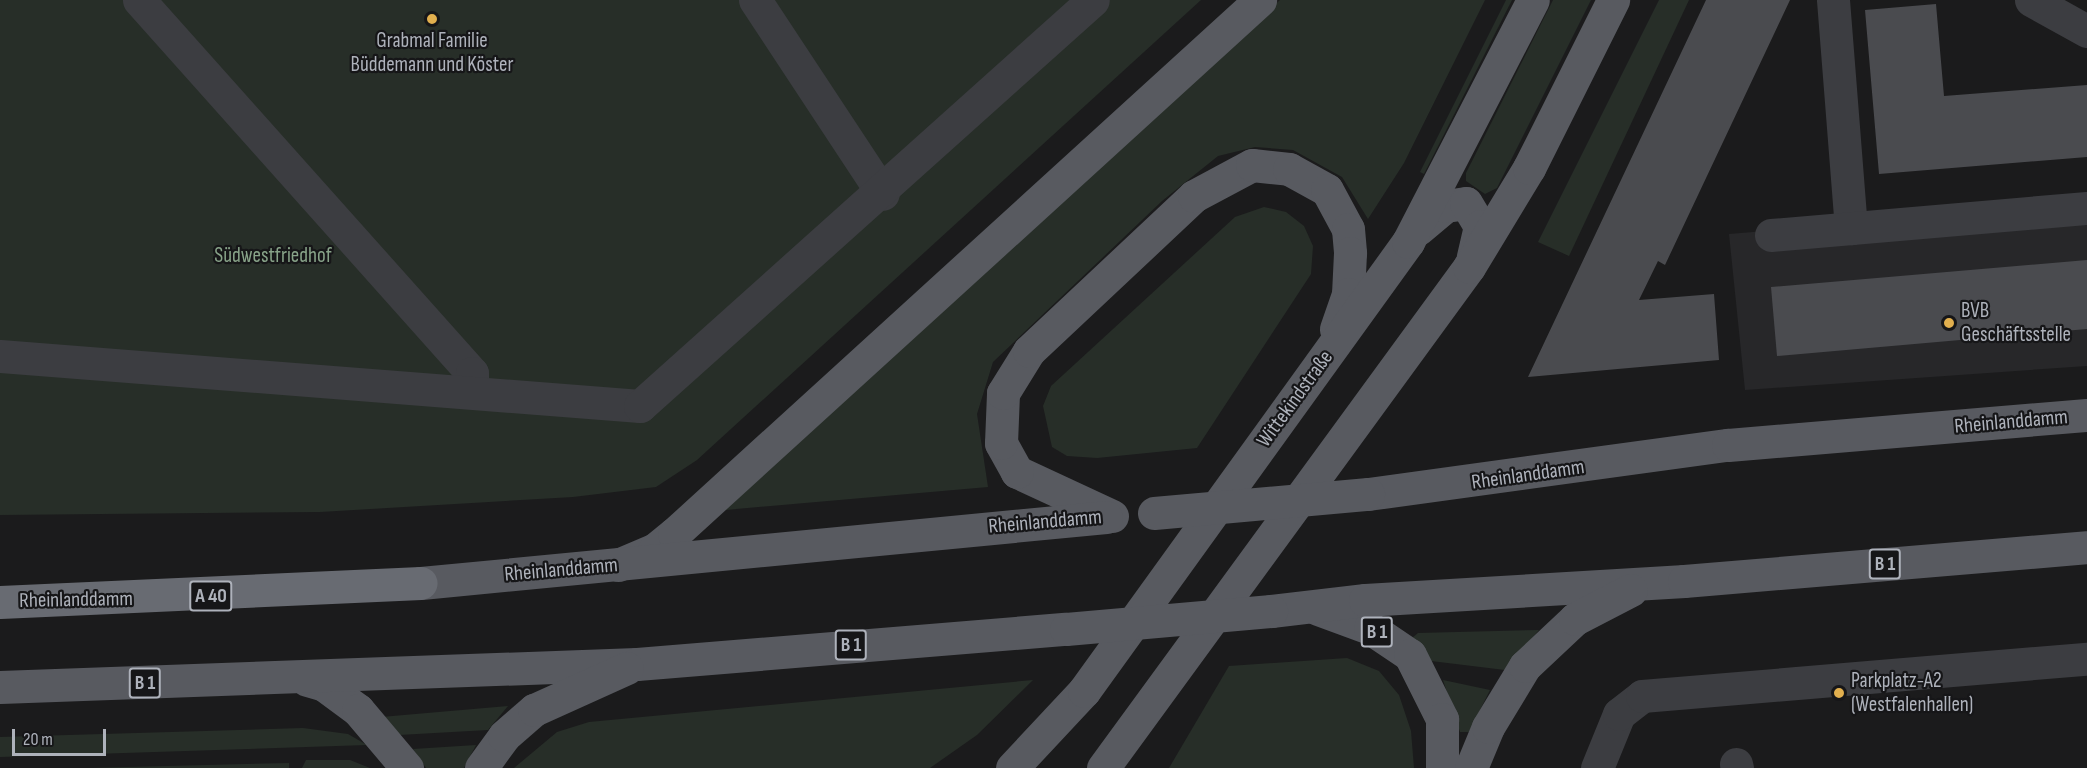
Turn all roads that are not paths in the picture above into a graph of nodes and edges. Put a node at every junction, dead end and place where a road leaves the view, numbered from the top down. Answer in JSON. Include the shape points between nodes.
{"nodes":[{"id":1,"x":139,"y":0,"type":"edge"},
{"id":2,"x":755,"y":0,"type":"edge"},
{"id":3,"x":1093,"y":0,"type":"edge"},
{"id":4,"x":1260,"y":0,"type":"edge"},
{"id":5,"x":1533,"y":0,"type":"edge"},
{"id":6,"x":1612,"y":0,"type":"edge"},
{"id":7,"x":1833,"y":0,"type":"edge"},
{"id":8,"x":2031,"y":0,"type":"edge"},
{"id":9,"x":2087,"y":31,"type":"edge"},
{"id":10,"x":883,"y":194,"type":"junction"},
{"id":11,"x":2087,"y":208,"type":"edge"},
{"id":12,"x":1851,"y":228,"type":"junction"},
{"id":13,"x":1771,"y":235,"type":"dead end"},
{"id":14,"x":1408,"y":242,"type":"junction"},
{"id":15,"x":1469,"y":267,"type":"junction"},
{"id":16,"x":0,"y":356,"type":"edge"},
{"id":17,"x":1327,"y":356,"type":"junction"},
{"id":18,"x":472,"y":391,"type":"junction"},
{"id":19,"x":2087,"y":398,"type":"edge"},
{"id":20,"x":2072,"y":417,"type":"edge"},
{"id":21,"x":1112,"y":516,"type":"junction"},
{"id":22,"x":2087,"y":547,"type":"edge"},
{"id":23,"x":618,"y":565,"type":"junction"},
{"id":24,"x":1665,"y":582,"type":"junction"},
{"id":25,"x":421,"y":583,"type":"joint"},
{"id":26,"x":0,"y":602,"type":"edge"},
{"id":27,"x":1317,"y":608,"type":"junction"},
{"id":28,"x":2087,"y":659,"type":"edge"},
{"id":29,"x":637,"y":664,"type":"junction"},
{"id":30,"x":290,"y":679,"type":"junction"},
{"id":31,"x":0,"y":687,"type":"edge"},
{"id":32,"x":407,"y":768,"type":"edge"},
{"id":33,"x":481,"y":768,"type":"edge"},
{"id":34,"x":1012,"y":768,"type":"edge"},
{"id":35,"x":1103,"y":768,"type":"edge"},
{"id":36,"x":1442,"y":768,"type":"edge"},
{"id":37,"x":1472,"y":768,"type":"edge"},
{"id":38,"x":1597,"y":768,"type":"edge"}],
"edges":[{"from":1,"to":18,"type":"lane","via":[[472,374]]},
{"from":2,"to":10,"type":"lane"},
{"from":3,"to":10,"type":"lane"},
{"from":4,"to":23,"type":"main road","via":[[674,534],[654,550]]},
{"from":5,"to":14,"type":"main road","name":"Wittekindstraße"},
{"from":6,"to":15,"type":"main road","via":[[1529,168]]},
{"from":7,"to":12,"type":"lane"},
{"from":8,"to":9,"type":"lane"},
{"from":10,"to":18,"type":"lane","via":[[640,406]]},
{"from":11,"to":12,"type":"lane"},
{"from":12,"to":13,"type":"lane"},
{"from":14,"to":15,"type":"main road","via":[[1445,206],[1466,203],[1480,226]]},
{"from":14,"to":17,"type":"main road","name":"Wittekindstraße"},
{"from":15,"to":35,"type":"main road"},
{"from":16,"to":18,"type":"lane"},
{"from":17,"to":21,"type":"main road","via":[[1348,294],[1350,253],[1345,222],[1327,190],[1289,169],[1252,165],[1194,196],[1029,351],[1003,393],[1001,443],[1017,472]]},
{"from":17,"to":34,"type":"main road","name":"Wittekindstraße","via":[[1084,691]]},
{"from":19,"to":20,"type":"main road"},
{"from":20,"to":21,"type":"main road","name":"Rheinlanddamm","bridge":true,"via":[[1728,445],[1368,494]]},
{"from":21,"to":23,"type":"main road","name":"Rheinlanddamm"},
{"from":22,"to":24,"type":"main road","number":"B 1"},
{"from":23,"to":25,"type":"main road","name":"Rheinlanddamm"},
{"from":24,"to":27,"type":"main road","number":"B 1","via":[[1365,600]]},
{"from":24,"to":37,"type":"main road","number":"B 1","via":[[1604,600],[1545,644],[1508,690]]},
{"from":25,"to":26,"type":"highway","name":"Rheinlanddamm","number":"A 40"},
{"from":27,"to":29,"type":"main road","number":"B 1","bridge":true},
{"from":27,"to":36,"type":"main road","number":"B 1","via":[[1371,628],[1410,655],[1442,719]]},
{"from":28,"to":38,"type":"lane","via":[[1642,696],[1619,714]]},
{"from":29,"to":30,"type":"main road","number":"B 1"},
{"from":29,"to":33,"type":"main road","number":"B 1","via":[[534,710],[504,736]]},
{"from":30,"to":31,"type":"main road","number":"B 1"},
{"from":30,"to":32,"type":"main road","via":[[324,685],[343,697]]}]}
